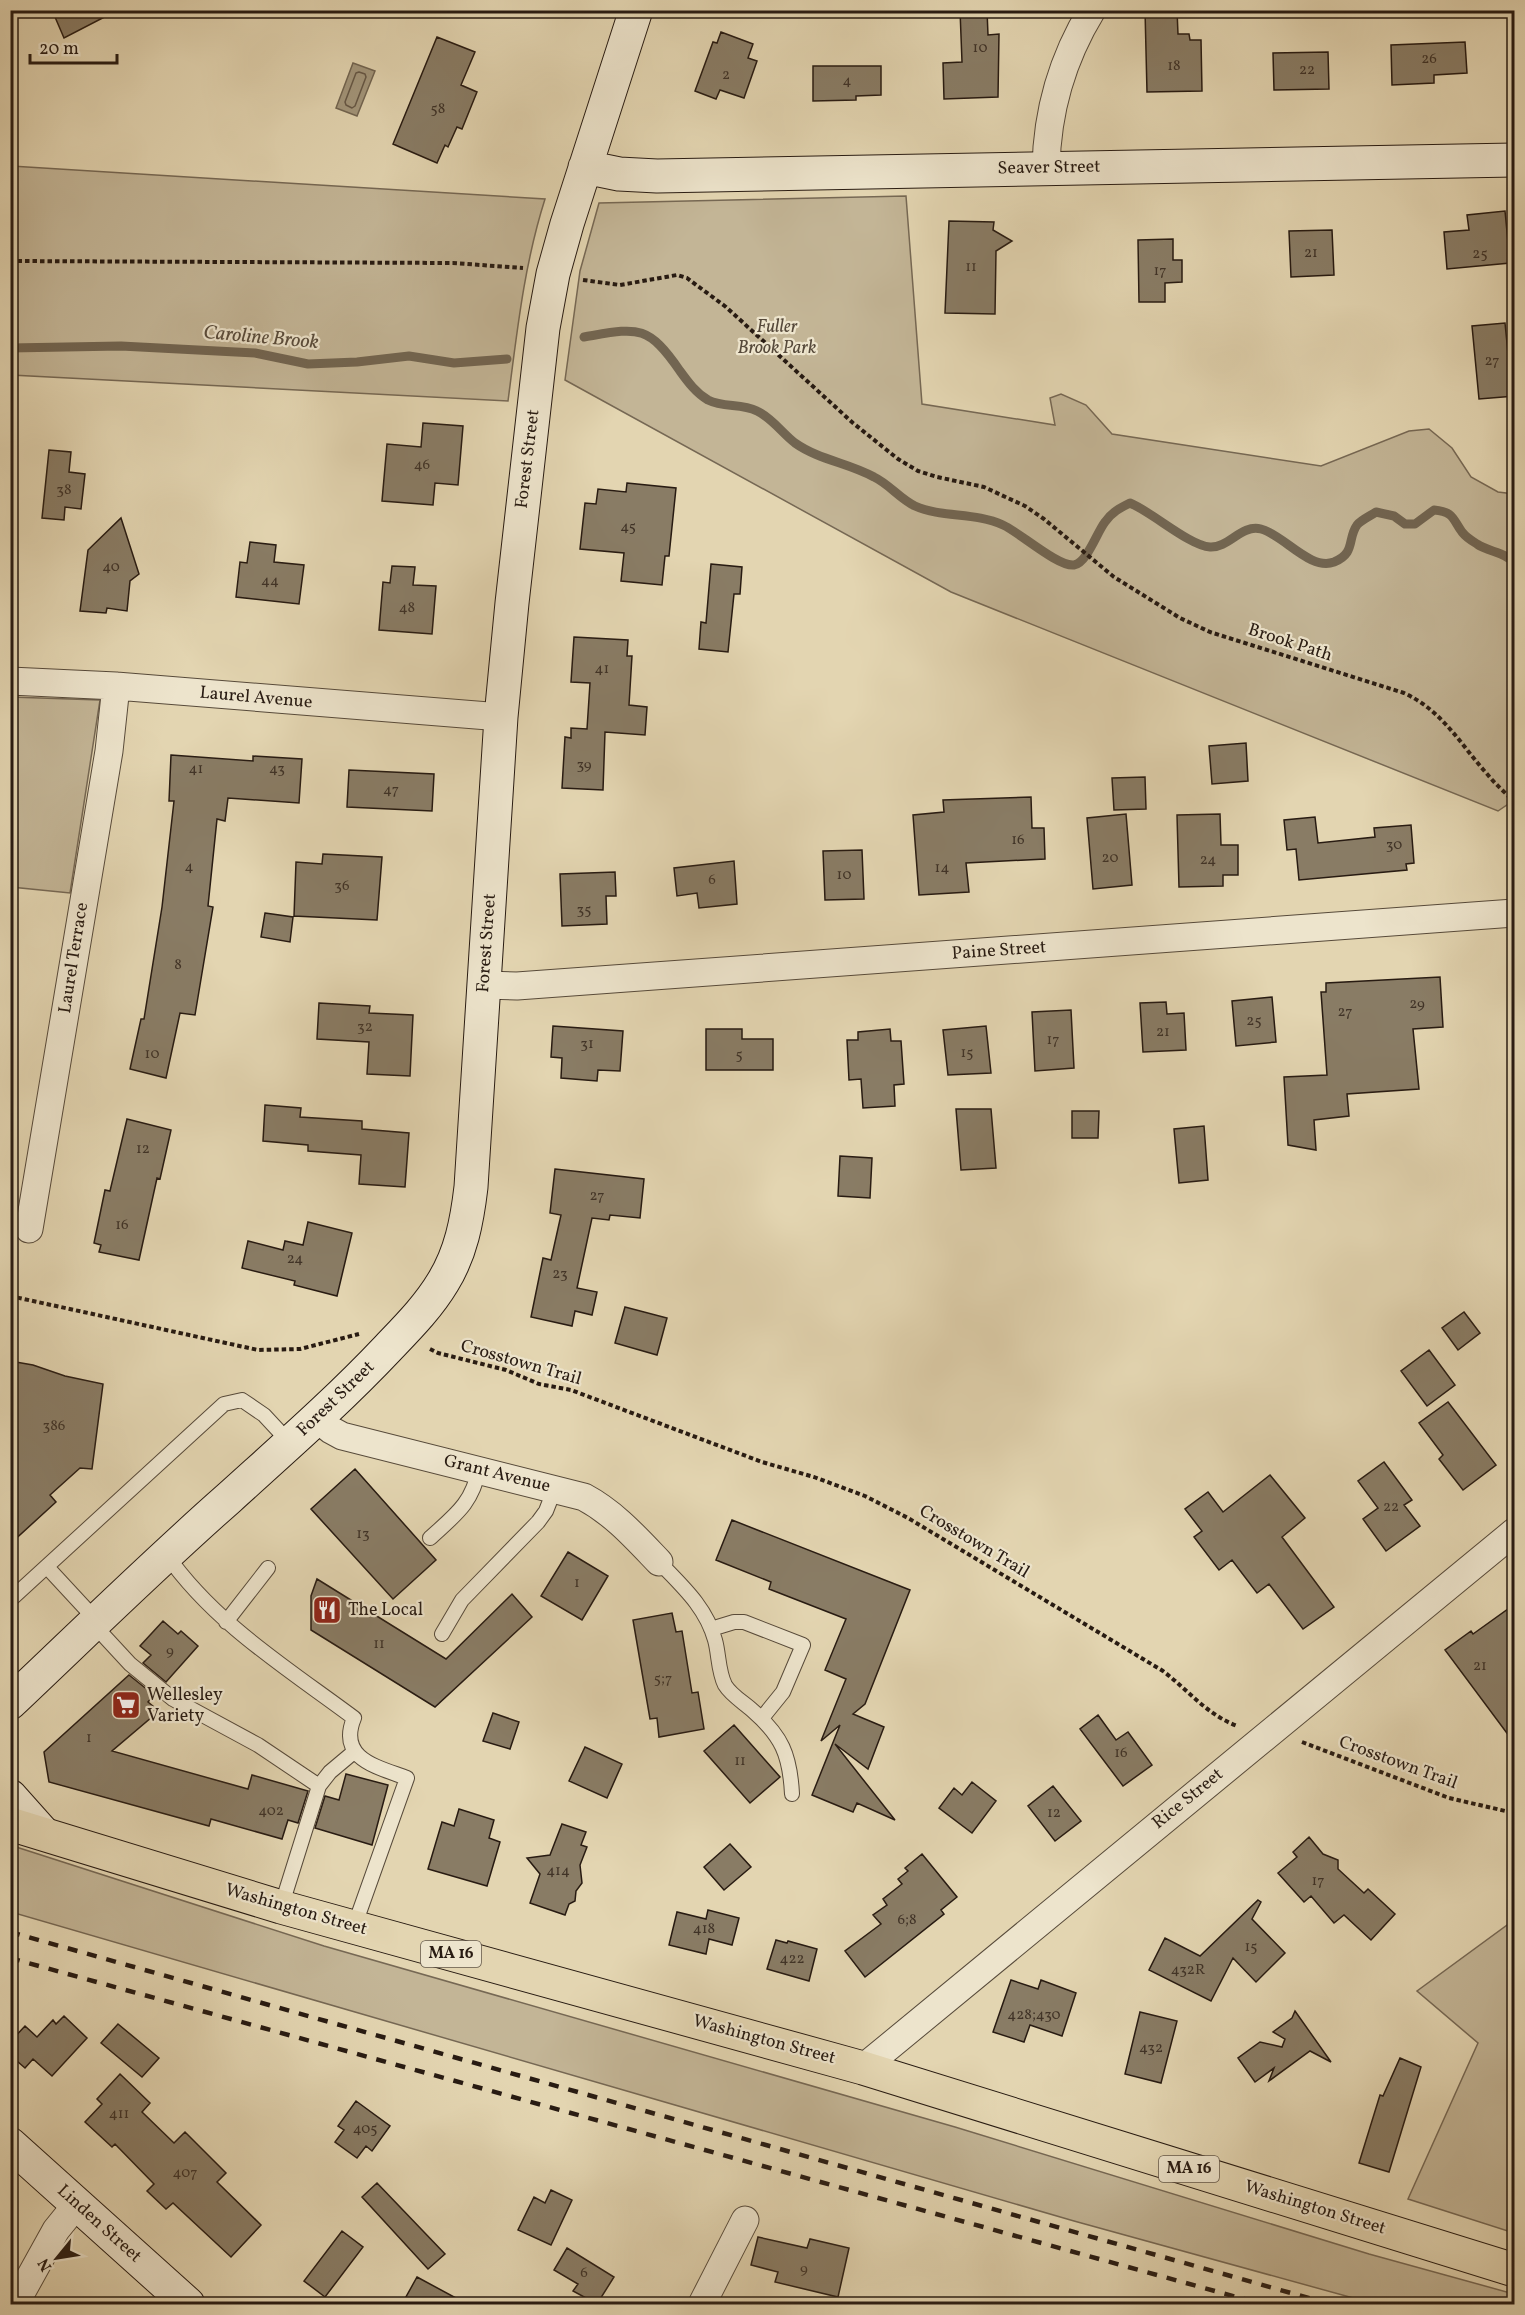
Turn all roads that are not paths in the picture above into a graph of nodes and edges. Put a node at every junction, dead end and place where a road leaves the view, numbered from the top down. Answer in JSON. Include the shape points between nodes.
{"nodes":[{"id":1,"x":636,"y":10,"type":"edge"},
{"id":2,"x":1092,"y":10,"type":"edge"},
{"id":3,"x":1515,"y":160,"type":"edge"},
{"id":4,"x":585,"y":167,"type":"junction"},
{"id":5,"x":1046,"y":168,"type":"junction"},
{"id":6,"x":10,"y":681,"type":"edge"},
{"id":7,"x":116,"y":686,"type":"junction"},
{"id":8,"x":501,"y":717,"type":"junction"},
{"id":9,"x":1515,"y":913,"type":"edge"},
{"id":10,"x":484,"y":986,"type":"junction"},
{"id":11,"x":29,"y":1229,"type":"dead end"},
{"id":12,"x":317,"y":1419,"type":"junction"},
{"id":13,"x":290,"y":1443,"type":"junction"},
{"id":14,"x":479,"y":1470,"type":"junction"},
{"id":15,"x":555,"y":1488,"type":"junction"},
{"id":16,"x":1515,"y":1532,"type":"edge"},
{"id":17,"x":430,"y":1538,"type":"dead end"},
{"id":18,"x":166,"y":1554,"type":"junction"},
{"id":19,"x":659,"y":1562,"type":"joint"},
{"id":20,"x":46,"y":1567,"type":"junction"},
{"id":21,"x":268,"y":1568,"type":"dead end"},
{"id":22,"x":10,"y":1600,"type":"edge"},
{"id":23,"x":95,"y":1622,"type":"junction"},
{"id":24,"x":226,"y":1622,"type":"junction"},
{"id":25,"x":711,"y":1629,"type":"junction"},
{"id":26,"x":442,"y":1634,"type":"dead end"},
{"id":27,"x":10,"y":1703,"type":"edge"},
{"id":28,"x":762,"y":1718,"type":"junction"},
{"id":29,"x":355,"y":1751,"type":"junction"},
{"id":30,"x":319,"y":1786,"type":"junction"},
{"id":31,"x":792,"y":1794,"type":"dead end"},
{"id":32,"x":10,"y":1796,"type":"edge"},
{"id":33,"x":10,"y":1824,"type":"edge"},
{"id":34,"x":42,"y":1833,"type":"junction"},
{"id":35,"x":281,"y":1907,"type":"junction"},
{"id":36,"x":354,"y":1927,"type":"junction"},
{"id":37,"x":863,"y":2068,"type":"junction"},
{"id":38,"x":10,"y":2144,"type":"edge"},
{"id":39,"x":77,"y":2204,"type":"junction"},
{"id":40,"x":746,"y":2220,"type":"dead end"},
{"id":41,"x":1515,"y":2270,"type":"edge"},
{"id":42,"x":15,"y":2304,"type":"edge"},
{"id":43,"x":188,"y":2304,"type":"edge"},
{"id":44,"x":702,"y":2304,"type":"edge"}],
"edges":[{"from":1,"to":4,"type":"street","name":"Forest Street"},
{"from":2,"to":5,"type":"street","via":[[1068,57],[1055,94],[1047,132]]},
{"from":3,"to":5,"type":"street","name":"Seaver Street"},
{"from":4,"to":5,"type":"street","name":"Seaver Street","via":[[657,176]]},
{"from":4,"to":8,"type":"street","name":"Forest Street","via":[[560,248],[545,318]]},
{"from":6,"to":7,"type":"street","name":"Laurel Avenue"},
{"from":7,"to":8,"type":"street","name":"Laurel Avenue"},
{"from":7,"to":11,"type":"street","name":"Laurel Terrace","via":[[109,751]]},
{"from":8,"to":10,"type":"street","name":"Forest Street"},
{"from":9,"to":10,"type":"street","name":"Paine Street"},
{"from":10,"to":12,"type":"street","name":"Forest Street","via":[[471,1187],[459,1248],[443,1282],[421,1313]]},
{"from":12,"to":13,"type":"street","name":"Forest Street"},
{"from":12,"to":14,"type":"street","name":"Grant Avenue","via":[[342,1436]]},
{"from":13,"to":18,"type":"street","name":"Forest Street"},
{"from":13,"to":20,"type":"lane","via":[[255,1407],[242,1400],[224,1404]]},
{"from":14,"to":15,"type":"street","name":"Grant Avenue"},
{"from":14,"to":17,"type":"lane","via":[[469,1500]]},
{"from":15,"to":19,"type":"street","name":"Grant Avenue","via":[[600,1505]]},
{"from":15,"to":26,"type":"lane","via":[[538,1522],[462,1600]]},
{"from":16,"to":37,"type":"street","name":"Rice Street"},
{"from":18,"to":23,"type":"street","name":"Forest Street"},
{"from":18,"to":24,"type":"lane"},
{"from":19,"to":25,"type":"lane","via":[[699,1605]]},
{"from":20,"to":22,"type":"lane"},
{"from":20,"to":23,"type":"lane"},
{"from":21,"to":24,"type":"lane"},
{"from":23,"to":27,"type":"street","name":"Forest Street"},
{"from":23,"to":30,"type":"lane","via":[[130,1664],[172,1699],[258,1745]]},
{"from":24,"to":29,"type":"lane","via":[[354,1718],[349,1736]]},
{"from":25,"to":28,"type":"lane","via":[[724,1683]]},
{"from":25,"to":28,"type":"lane","via":[[744,1622],[803,1645],[783,1692]]},
{"from":28,"to":31,"type":"lane","via":[[777,1734],[786,1752]]},
{"from":29,"to":30,"type":"lane"},
{"from":29,"to":36,"type":"lane","via":[[369,1764],[407,1778]]},
{"from":30,"to":35,"type":"lane"},
{"from":32,"to":34,"type":"street"},
{"from":33,"to":34,"type":"main road","name":"Washington Street","number":"MA 16"},
{"from":34,"to":35,"type":"main road","name":"Washington Street","number":"MA 16"},
{"from":35,"to":36,"type":"main road","name":"Washington Street","number":"MA 16"},
{"from":36,"to":37,"type":"main road","name":"Washington Street","number":"MA 16"},
{"from":37,"to":41,"type":"main road","name":"Washington Street","number":"MA 16"},
{"from":38,"to":39,"type":"street","name":"Linden Street"},
{"from":39,"to":42,"type":"street","via":[[56,2230]]},
{"from":39,"to":43,"type":"street","name":"Linden Street"},
{"from":40,"to":44,"type":"street"}]}
